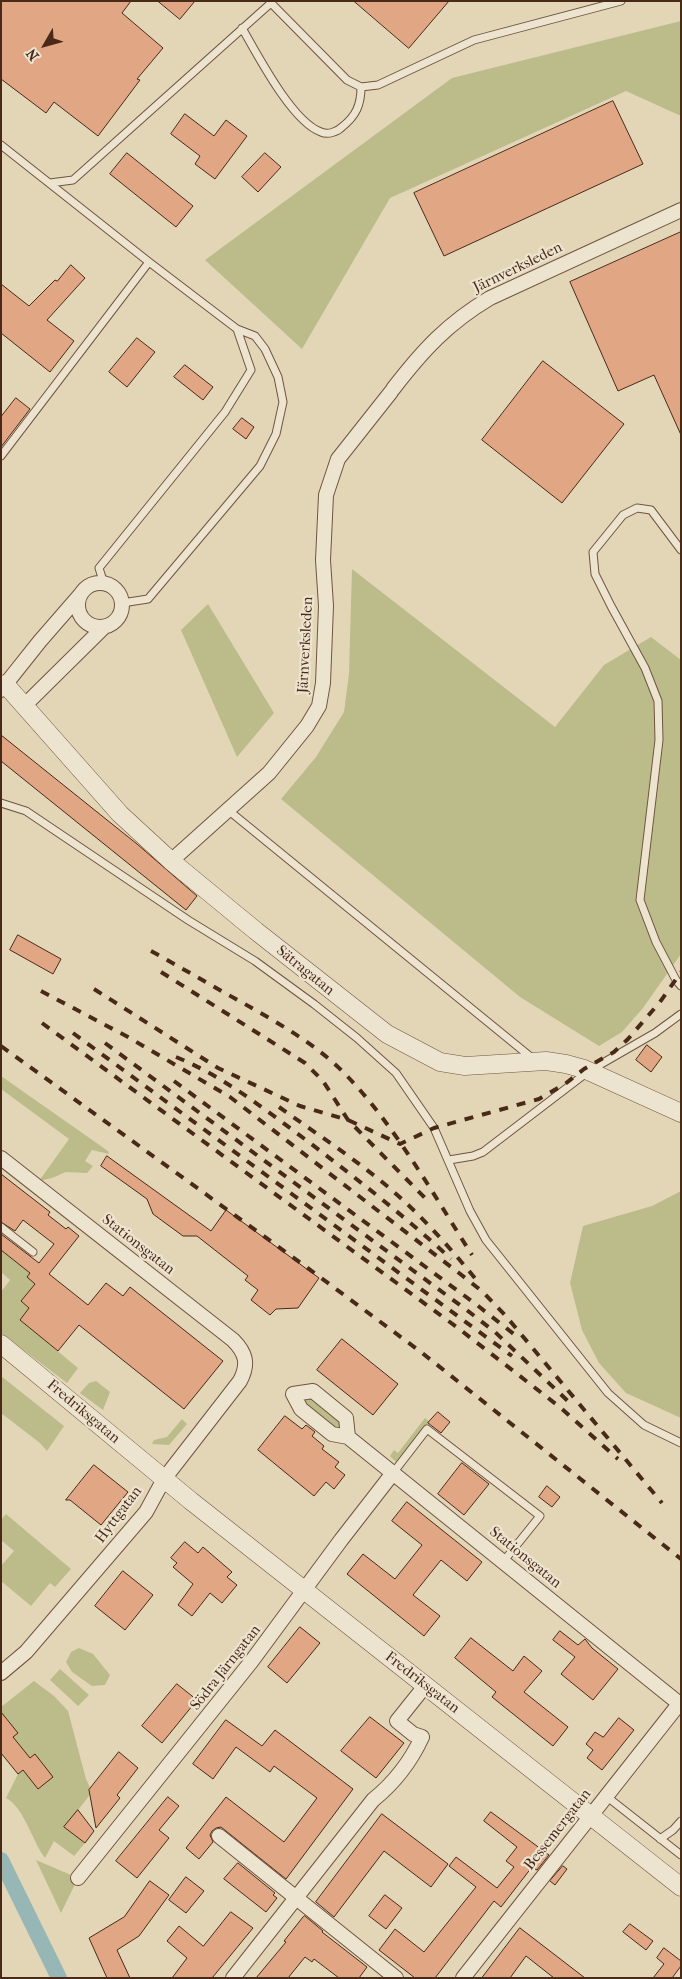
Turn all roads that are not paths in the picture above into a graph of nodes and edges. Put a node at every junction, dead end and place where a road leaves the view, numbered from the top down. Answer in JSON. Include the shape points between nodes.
{"nodes":[{"id":1,"x":621,"y":1,"type":"edge"},
{"id":2,"x":271,"y":2,"type":"edge"},
{"id":3,"x":242,"y":28,"type":"junction"},
{"id":4,"x":361,"y":87,"type":"junction"},
{"id":5,"x":1,"y":144,"type":"edge"},
{"id":6,"x":50,"y":183,"type":"junction"},
{"id":7,"x":681,"y":210,"type":"edge"},
{"id":8,"x":149,"y":262,"type":"junction"},
{"id":9,"x":237,"y":330,"type":"junction"},
{"id":10,"x":1,"y":456,"type":"edge"},
{"id":11,"x":681,"y":550,"type":"edge"},
{"id":12,"x":104,"y":584,"type":"junction"},
{"id":13,"x":81,"y":595,"type":"junction"},
{"id":14,"x":122,"y":603,"type":"junction"},
{"id":15,"x":104,"y":627,"type":"junction"},
{"id":16,"x":3,"y":687,"type":"edge"},
{"id":17,"x":24,"y":706,"type":"junction"},
{"id":18,"x":1,"y":803,"type":"edge"},
{"id":19,"x":228,"y":810,"type":"junction"},
{"id":20,"x":172,"y":861,"type":"junction"},
{"id":21,"x":681,"y":986,"type":"edge"},
{"id":22,"x":681,"y":1014,"type":"edge"},
{"id":23,"x":537,"y":1062,"type":"junction"},
{"id":24,"x":588,"y":1071,"type":"junction"},
{"id":25,"x":681,"y":1113,"type":"edge"},
{"id":26,"x":1,"y":1158,"type":"edge"},
{"id":27,"x":448,"y":1160,"type":"junction"},
{"id":28,"x":1,"y":1227,"type":"edge"},
{"id":29,"x":33,"y":1252,"type":"dead end"},
{"id":30,"x":1,"y":1344,"type":"edge"},
{"id":31,"x":1,"y":1360,"type":"edge"},
{"id":32,"x":246,"y":1364,"type":"joint"},
{"id":33,"x":348,"y":1437,"type":"dead end"},
{"id":34,"x":681,"y":1443,"type":"edge"},
{"id":35,"x":393,"y":1473,"type":"junction"},
{"id":36,"x":164,"y":1479,"type":"junction"},
{"id":37,"x":503,"y":1562,"type":"junction"},
{"id":38,"x":305,"y":1590,"type":"junction"},
{"id":39,"x":1,"y":1674,"type":"edge"},
{"id":40,"x":426,"y":1686,"type":"junction"},
{"id":41,"x":680,"y":1704,"type":"edge"},
{"id":42,"x":606,"y":1796,"type":"junction"},
{"id":43,"x":590,"y":1816,"type":"junction"},
{"id":44,"x":681,"y":1821,"type":"edge"},
{"id":45,"x":219,"y":1836,"type":"dead end"},
{"id":46,"x":660,"y":1839,"type":"junction"},
{"id":47,"x":681,"y":1855,"type":"edge"},
{"id":48,"x":78,"y":1878,"type":"dead end"},
{"id":49,"x":681,"y":1887,"type":"edge"},
{"id":50,"x":295,"y":1898,"type":"junction"},
{"id":51,"x":233,"y":1978,"type":"edge"},
{"id":52,"x":396,"y":1978,"type":"edge"},
{"id":53,"x":463,"y":1978,"type":"edge"}],
"edges":[{"from":1,"to":4,"type":"lane","via":[[474,40],[378,85]]},
{"from":2,"to":3,"type":"lane"},
{"from":2,"to":4,"type":"lane","via":[[347,80]]},
{"from":3,"to":4,"type":"lane","via":[[264,69],[284,97],[306,122],[321,132],[338,131],[348,123],[356,113]]},
{"from":3,"to":6,"type":"lane","via":[[73,180]]},
{"from":5,"to":6,"type":"lane"},
{"from":6,"to":8,"type":"lane"},
{"from":7,"to":19,"type":"street","name":"Järnverksleden","via":[[472,309],[428,346],[338,459],[326,496],[326,606],[319,706],[291,748]]},
{"from":8,"to":9,"type":"lane"},
{"from":8,"to":10,"type":"lane"},
{"from":9,"to":12,"type":"lane","via":[[251,370],[225,412],[99,568]]},
{"from":9,"to":14,"type":"lane","via":[[255,336],[278,377],[283,402],[276,434],[260,466],[148,599]]},
{"from":11,"to":21,"type":"lane","via":[[651,510],[637,508],[623,515],[594,552],[595,574],[645,668],[658,701],[659,740],[640,900],[656,942]]},
{"from":12,"to":13,"type":"street","via":[[91,585]]},
{"from":12,"to":14,"type":"street","via":[[116,590]]},
{"from":13,"to":15,"type":"street","via":[[78,608],[85,621]]},
{"from":13,"to":16,"type":"street"},
{"from":14,"to":15,"type":"street","via":[[120,616]]},
{"from":15,"to":17,"type":"street"},
{"from":16,"to":17,"type":"street","name":"Sätragatan"},
{"from":17,"to":20,"type":"street","name":"Sätragatan","via":[[120,814]]},
{"from":18,"to":27,"type":"lane","via":[[26,811],[255,961],[357,1038],[396,1073],[434,1128]]},
{"from":19,"to":20,"type":"street","name":"Järnverksleden"},
{"from":19,"to":23,"type":"lane"},
{"from":20,"to":23,"type":"street","name":"Sätragatan","via":[[314,979],[387,1034],[414,1050],[440,1062],[464,1066]]},
{"from":22,"to":24,"type":"lane","via":[[655,1033]]},
{"from":23,"to":24,"type":"street","name":"Sätragatan","via":[[563,1063]]},
{"from":24,"to":25,"type":"street","name":"Sätragatan"},
{"from":24,"to":27,"type":"lane","via":[[483,1152]]},
{"from":26,"to":32,"type":"street","name":"Stationsgatan","via":[[233,1340],[245,1356]]},
{"from":27,"to":34,"type":"lane","via":[[486,1240],[555,1329],[608,1393],[644,1424]]},
{"from":28,"to":29,"type":"lane"},
{"from":30,"to":36,"type":"street","name":"Fredriksgatan"},
{"from":31,"to":36,"type":"street","name":"Fredriksgatan"},
{"from":32,"to":36,"type":"street","name":"Hyttgatan","via":[[240,1381]]},
{"from":33,"to":35,"type":"street","name":"Stationsgatan"},
{"from":35,"to":37,"type":"street","name":"Stationsgatan"},
{"from":35,"to":37,"type":"lane","via":[[427,1429],[540,1516]]},
{"from":35,"to":38,"type":"street","name":"Södra Järngatan"},
{"from":36,"to":38,"type":"street","name":"Fredriksgatan"},
{"from":36,"to":39,"type":"street","name":"Hyttgatan","via":[[146,1512],[93,1576],[26,1652]]},
{"from":37,"to":41,"type":"street","name":"Stationsgatan"},
{"from":38,"to":40,"type":"street","name":"Fredriksgatan"},
{"from":38,"to":48,"type":"street","name":"Södra Järngatan"},
{"from":40,"to":43,"type":"street","name":"Fredriksgatan"},
{"from":40,"to":50,"type":"street","via":[[397,1721],[422,1737],[414,1754]]},
{"from":41,"to":42,"type":"street","name":"Bessemergatan"},
{"from":42,"to":43,"type":"street","name":"Bessemergatan"},
{"from":42,"to":46,"type":"lane"},
{"from":43,"to":49,"type":"street","name":"Fredriksgatan"},
{"from":43,"to":53,"type":"street","name":"Bessemergatan"},
{"from":44,"to":46,"type":"lane"},
{"from":45,"to":50,"type":"street"},
{"from":46,"to":47,"type":"lane"},
{"from":50,"to":51,"type":"street"},
{"from":50,"to":52,"type":"street"}]}
